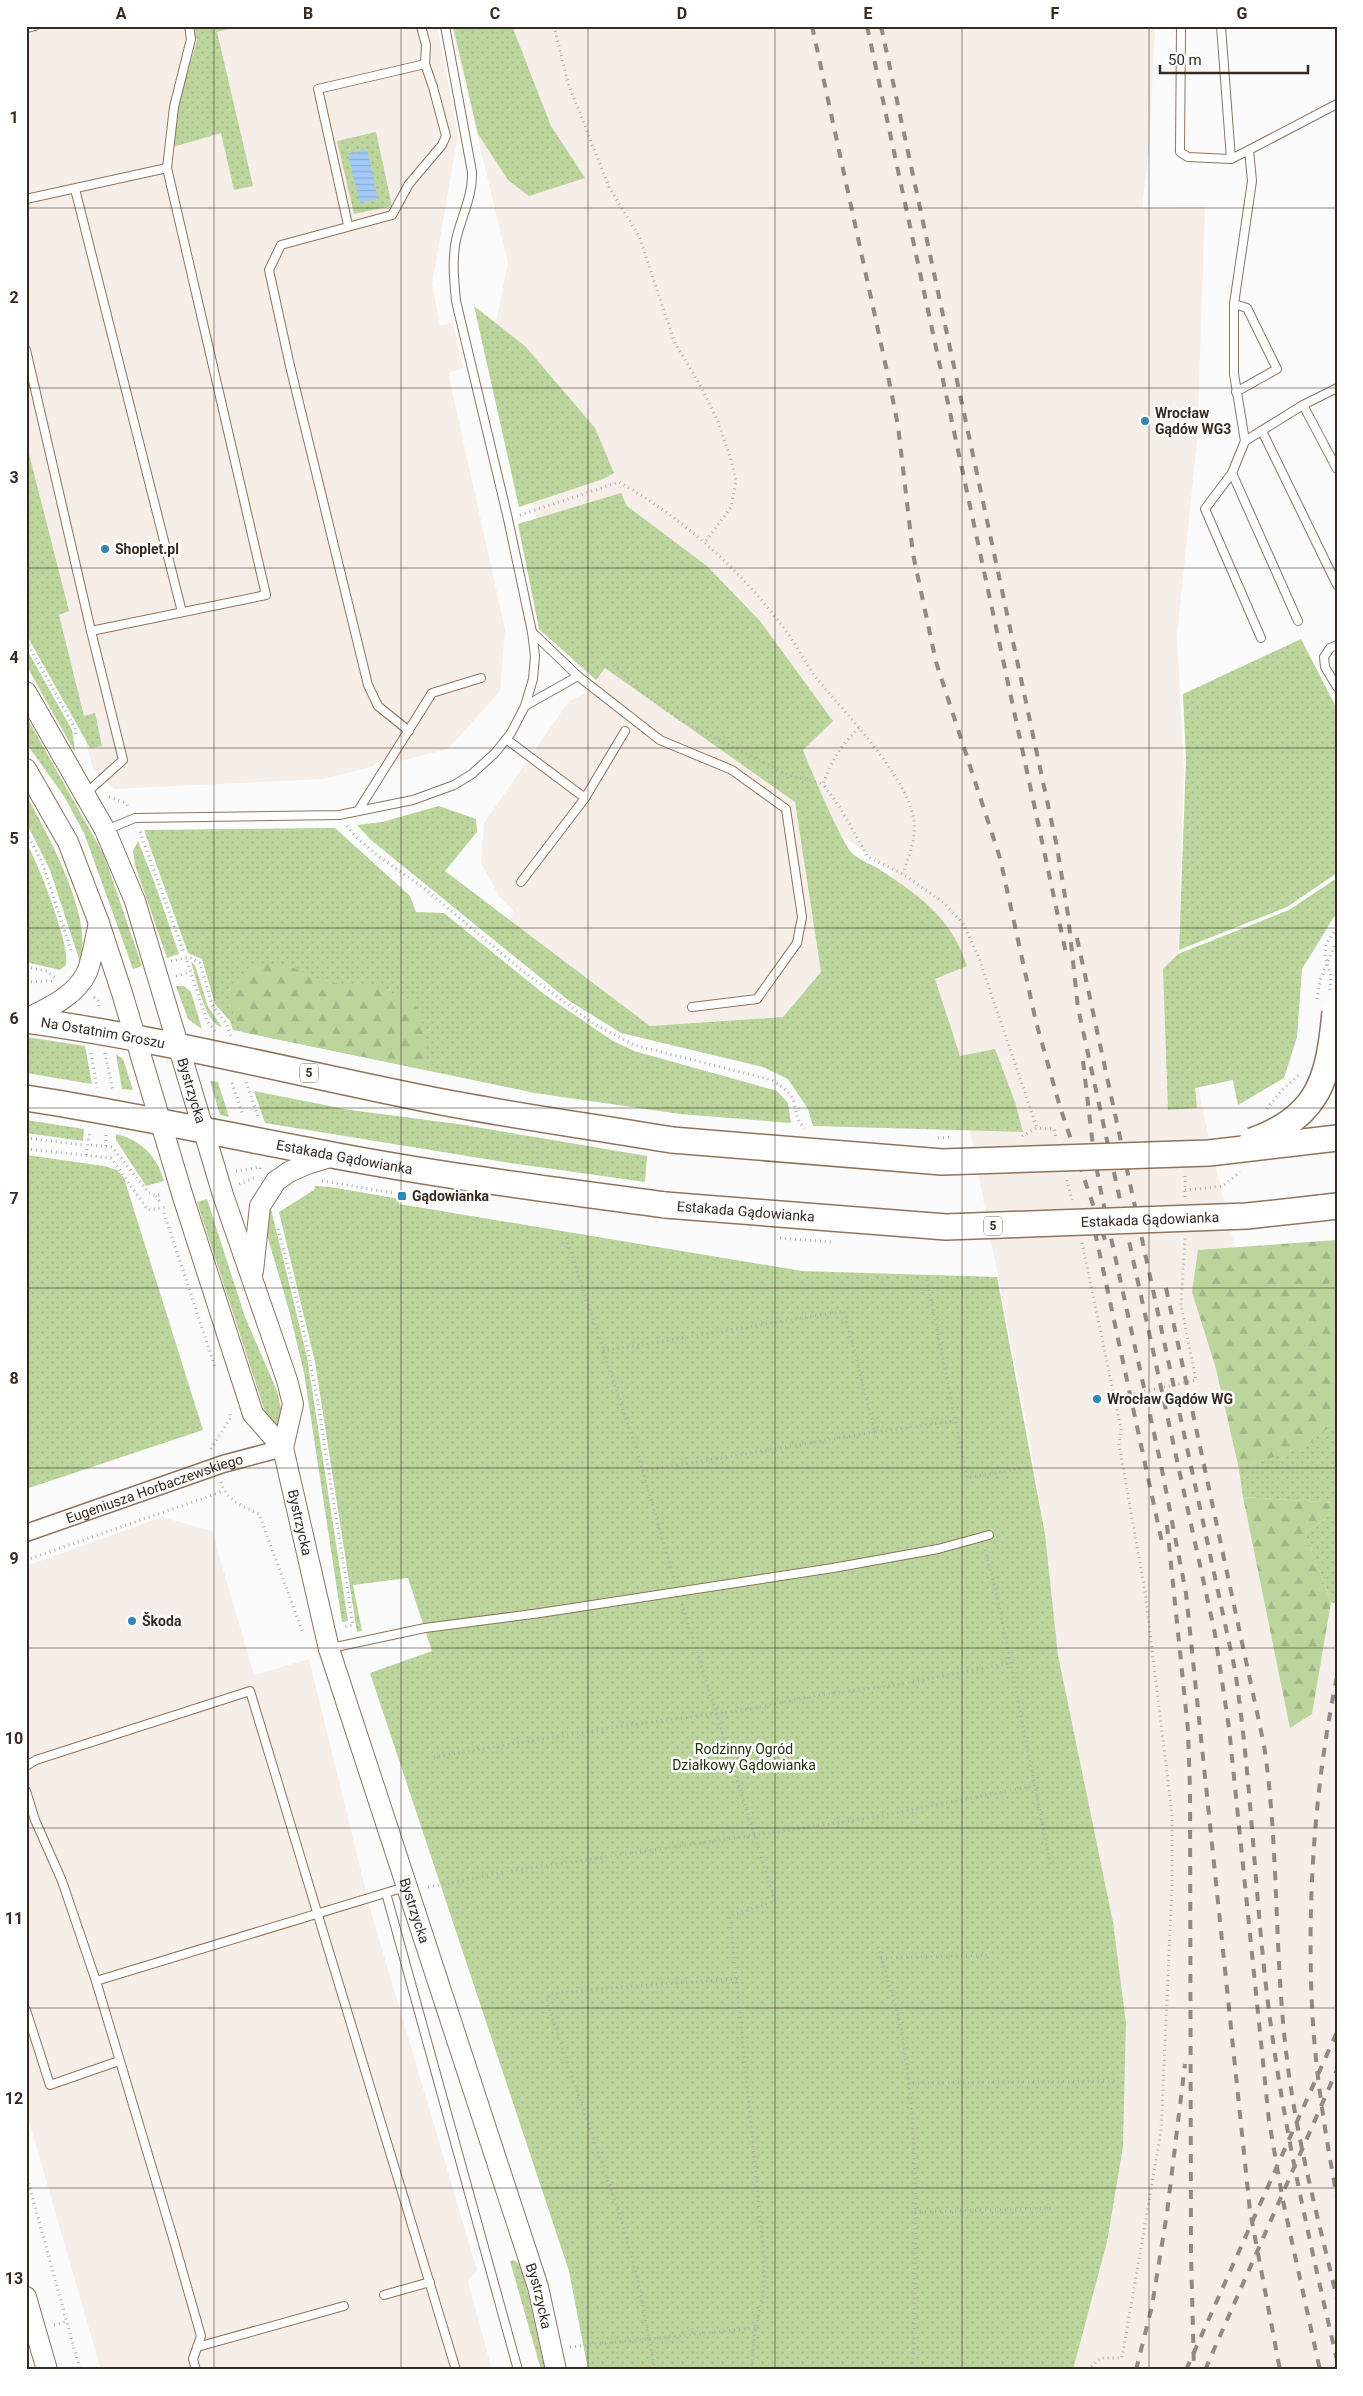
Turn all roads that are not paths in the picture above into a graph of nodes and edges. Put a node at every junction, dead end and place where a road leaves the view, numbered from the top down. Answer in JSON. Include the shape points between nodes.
{"nodes":[{"id":1,"x":35,"y":26,"type":"edge"},
{"id":2,"x":189,"y":26,"type":"edge"},
{"id":3,"x":421,"y":26,"type":"edge"},
{"id":4,"x":444,"y":26,"type":"edge"},
{"id":5,"x":1181,"y":26,"type":"edge"},
{"id":6,"x":1220,"y":26,"type":"edge"},
{"id":7,"x":26,"y":28,"type":"edge"},
{"id":8,"x":425,"y":64,"type":"junction"},
{"id":9,"x":1337,"y":104,"type":"edge"},
{"id":10,"x":1249,"y":150,"type":"junction"},
{"id":11,"x":1231,"y":159,"type":"junction"},
{"id":12,"x":167,"y":168,"type":"junction"},
{"id":13,"x":76,"y":189,"type":"junction"},
{"id":14,"x":26,"y":199,"type":"edge"},
{"id":15,"x":348,"y":225,"type":"junction"},
{"id":16,"x":1234,"y":304,"type":"junction"},
{"id":17,"x":26,"y":350,"type":"edge"},
{"id":18,"x":1337,"y":388,"type":"edge"},
{"id":19,"x":1236,"y":392,"type":"junction"},
{"id":20,"x":1303,"y":405,"type":"junction"},
{"id":21,"x":1262,"y":431,"type":"junction"},
{"id":22,"x":1246,"y":441,"type":"junction"},
{"id":23,"x":1337,"y":469,"type":"edge"},
{"id":24,"x":1232,"y":473,"type":"junction"},
{"id":25,"x":1337,"y":584,"type":"edge"},
{"id":26,"x":182,"y":612,"type":"junction"},
{"id":27,"x":1298,"y":621,"type":"dead end"},
{"id":28,"x":91,"y":631,"type":"junction"},
{"id":29,"x":532,"y":632,"type":"junction"},
{"id":30,"x":1261,"y":638,"type":"dead end"},
{"id":31,"x":1337,"y":645,"type":"edge"},
{"id":32,"x":578,"y":676,"type":"junction"},
{"id":33,"x":482,"y":678,"type":"dead end"},
{"id":34,"x":1337,"y":687,"type":"edge"},
{"id":35,"x":26,"y":692,"type":"edge"},
{"id":36,"x":525,"y":706,"type":"junction"},
{"id":37,"x":409,"y":731,"type":"junction"},
{"id":38,"x":625,"y":731,"type":"dead end"},
{"id":39,"x":506,"y":739,"type":"junction"},
{"id":40,"x":26,"y":769,"type":"edge"},
{"id":41,"x":91,"y":788,"type":"junction"},
{"id":42,"x":585,"y":798,"type":"junction"},
{"id":43,"x":358,"y":811,"type":"junction"},
{"id":44,"x":105,"y":830,"type":"junction"},
{"id":45,"x":521,"y":882,"type":"dead end"},
{"id":46,"x":99,"y":923,"type":"junction"},
{"id":47,"x":692,"y":1007,"type":"dead end"},
{"id":48,"x":1335,"y":1007,"type":"edge"},
{"id":49,"x":26,"y":1020,"type":"edge"},
{"id":50,"x":136,"y":1039,"type":"junction"},
{"id":51,"x":179,"y":1048,"type":"junction"},
{"id":52,"x":26,"y":1098,"type":"edge"},
{"id":53,"x":160,"y":1123,"type":"junction"},
{"id":54,"x":204,"y":1132,"type":"junction"},
{"id":55,"x":1337,"y":1138,"type":"edge"},
{"id":56,"x":1209,"y":1153,"type":"junction"},
{"id":57,"x":334,"y":1156,"type":"junction"},
{"id":58,"x":1337,"y":1206,"type":"edge"},
{"id":59,"x":252,"y":1278,"type":"junction"},
{"id":60,"x":283,"y":1448,"type":"junction"},
{"id":61,"x":26,"y":1533,"type":"edge"},
{"id":62,"x":985,"y":1536,"type":"road end"},
{"id":63,"x":329,"y":1649,"type":"junction"},
{"id":64,"x":26,"y":1766,"type":"edge"},
{"id":65,"x":26,"y":1791,"type":"edge"},
{"id":66,"x":415,"y":1888,"type":"junction"},
{"id":67,"x":386,"y":1893,"type":"junction"},
{"id":68,"x":319,"y":1914,"type":"junction"},
{"id":69,"x":96,"y":1981,"type":"junction"},
{"id":70,"x":26,"y":2010,"type":"edge"},
{"id":71,"x":119,"y":2062,"type":"junction"},
{"id":72,"x":430,"y":2282,"type":"junction"},
{"id":73,"x":384,"y":2295,"type":"dead end"},
{"id":74,"x":26,"y":2297,"type":"edge"},
{"id":75,"x":344,"y":2306,"type":"dead end"},
{"id":76,"x":197,"y":2347,"type":"junction"},
{"id":77,"x":46,"y":2370,"type":"edge"},
{"id":78,"x":196,"y":2370,"type":"edge"},
{"id":79,"x":456,"y":2370,"type":"edge"},
{"id":80,"x":518,"y":2370,"type":"edge"},
{"id":81,"x":556,"y":2370,"type":"edge"}],
"edges":[{"from":1,"to":7,"type":"lane"},
{"from":2,"to":12,"type":"lane","via":[[191,39],[174,107]]},
{"from":3,"to":8,"type":"lane","via":[[426,45]]},
{"from":4,"to":29,"type":"lane","via":[[472,172],[472,185],[456,240],[456,301]]},
{"from":5,"to":11,"type":"lane","via":[[1180,152],[1188,157]]},
{"from":6,"to":11,"type":"lane"},
{"from":8,"to":15,"type":"lane","via":[[446,136],[442,145],[410,184],[392,215]]},
{"from":8,"to":15,"type":"lane","via":[[318,89]]},
{"from":9,"to":10,"type":"lane"},
{"from":10,"to":11,"type":"lane"},
{"from":10,"to":16,"type":"lane","via":[[1252,181]]},
{"from":12,"to":13,"type":"lane"},
{"from":12,"to":26,"type":"lane","via":[[266,596]]},
{"from":13,"to":14,"type":"lane"},
{"from":13,"to":26,"type":"lane"},
{"from":15,"to":37,"type":"lane","via":[[281,245],[269,270],[368,685],[378,706]]},
{"from":16,"to":19,"type":"lane"},
{"from":16,"to":19,"type":"lane","via":[[1247,308],[1277,369]]},
{"from":17,"to":28,"type":"lane"},
{"from":18,"to":20,"type":"lane"},
{"from":19,"to":22,"type":"lane"},
{"from":20,"to":21,"type":"lane"},
{"from":20,"to":23,"type":"lane"},
{"from":21,"to":22,"type":"lane"},
{"from":21,"to":25,"type":"lane"},
{"from":22,"to":24,"type":"lane"},
{"from":24,"to":27,"type":"lane"},
{"from":24,"to":30,"type":"lane","via":[[1205,509]]},
{"from":26,"to":28,"type":"lane"},
{"from":28,"to":41,"type":"lane","via":[[123,760]]},
{"from":29,"to":32,"type":"lane"},
{"from":29,"to":36,"type":"lane","via":[[535,656]]},
{"from":31,"to":34,"type":"lane","via":[[1330,648],[1324,657],[1325,667]]},
{"from":32,"to":36,"type":"lane"},
{"from":32,"to":47,"type":"lane","via":[[660,740],[732,770],[786,809],[802,917],[798,943],[757,999]]},
{"from":33,"to":37,"type":"lane","via":[[432,693]]},
{"from":35,"to":41,"type":"street","name":"Bystrzycka"},
{"from":36,"to":39,"type":"lane"},
{"from":37,"to":43,"type":"lane"},
{"from":38,"to":42,"type":"lane"},
{"from":39,"to":42,"type":"lane"},
{"from":39,"to":43,"type":"lane","via":[[490,758],[454,786],[413,800]]},
{"from":40,"to":46,"type":"street","name":"Bystrzycka","via":[[68,842]]},
{"from":41,"to":44,"type":"street","name":"Bystrzycka"},
{"from":42,"to":45,"type":"lane"},
{"from":43,"to":44,"type":"lane","via":[[339,815],[135,818]]},
{"from":44,"to":51,"type":"street","name":"Bystrzycka","via":[[136,901]]},
{"from":46,"to":49,"type":"street","via":[[89,964],[81,980],[62,999]]},
{"from":46,"to":50,"type":"street","name":"Bystrzycka"},
{"from":48,"to":56,"type":"main road","bridge":true,"via":[[1327,1072],[1311,1103],[1271,1134]]},
{"from":49,"to":50,"type":"main road","name":"Na Ostatnim Groszu","number":"5"},
{"from":50,"to":51,"type":"main road","name":"Na Ostatnim Groszu","number":"5"},
{"from":50,"to":53,"type":"street","name":"Bystrzycka"},
{"from":51,"to":54,"type":"street","name":"Bystrzycka"},
{"from":51,"to":56,"type":"main road","number":"5","bridge":true,"via":[[438,1101],[672,1140],[942,1162]]},
{"from":52,"to":53,"type":"main road","number":"5"},
{"from":53,"to":54,"type":"main road","name":"Estakada Gądowianka","number":"5"},
{"from":53,"to":60,"type":"street","name":"Bystrzycka","via":[[253,1414]]},
{"from":54,"to":57,"type":"main road","name":"Estakada Gądowianka","number":"5"},
{"from":54,"to":59,"type":"street","name":"Bystrzycka"},
{"from":55,"to":56,"type":"main road","number":"5","bridge":true},
{"from":57,"to":58,"type":"main road","name":"Estakada Gądowianka","number":"5","bridge":true,"via":[[665,1205],[946,1227],[1248,1216]]},
{"from":57,"to":59,"type":"street","via":[[289,1172],[270,1189],[260,1206]]},
{"from":59,"to":60,"type":"street","name":"Bystrzycka","via":[[293,1404]]},
{"from":60,"to":61,"type":"street","name":"Eugeniusza Horbaczewskiego","via":[[223,1464]]},
{"from":60,"to":63,"type":"street","name":"Bystrzycka"},
{"from":62,"to":63,"type":"lane","via":[[938,1549],[832,1568],[425,1628]]},
{"from":63,"to":66,"type":"street","name":"Bystrzycka"},
{"from":64,"to":68,"type":"lane","via":[[36,1760],[250,1691]]},
{"from":65,"to":69,"type":"lane","via":[[62,1881]]},
{"from":66,"to":67,"type":"lane"},
{"from":66,"to":81,"type":"street","name":"Bystrzycka","via":[[538,2287]]},
{"from":67,"to":68,"type":"lane"},
{"from":67,"to":80,"type":"lane"},
{"from":68,"to":69,"type":"lane"},
{"from":68,"to":72,"type":"lane"},
{"from":69,"to":71,"type":"lane"},
{"from":70,"to":71,"type":"lane","via":[[50,2085]]},
{"from":71,"to":76,"type":"lane","via":[[201,2336]]},
{"from":72,"to":73,"type":"lane"},
{"from":72,"to":79,"type":"lane"},
{"from":74,"to":77,"type":"street"},
{"from":75,"to":76,"type":"lane"},
{"from":76,"to":78,"type":"lane","via":[[193,2359]]}]}
